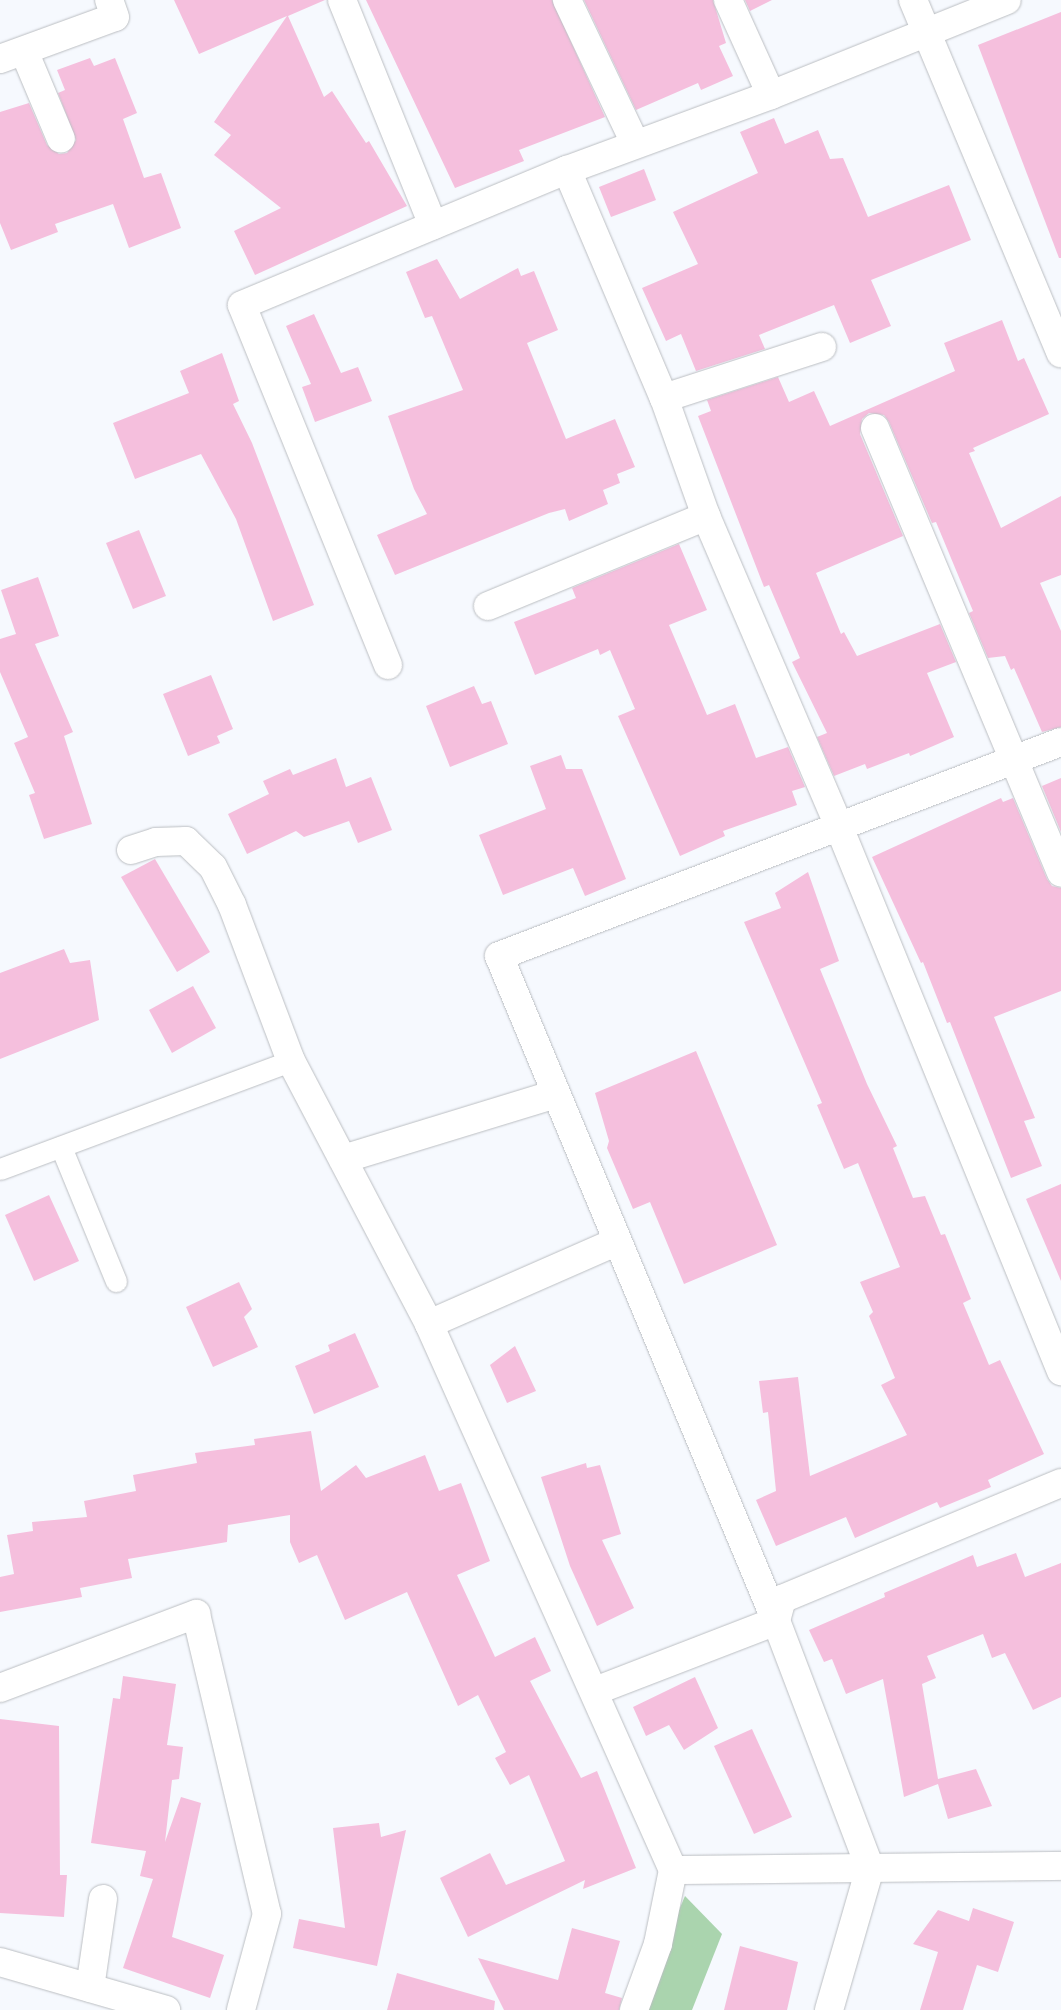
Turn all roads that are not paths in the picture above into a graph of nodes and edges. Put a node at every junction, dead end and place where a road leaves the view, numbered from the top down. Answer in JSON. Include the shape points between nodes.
{"nodes":[{"id":1,"x":109,"y":0,"type":"edge"},
{"id":2,"x":342,"y":0,"type":"edge"},
{"id":3,"x":567,"y":0,"type":"edge"},
{"id":4,"x":728,"y":0,"type":"edge"},
{"id":5,"x":913,"y":0,"type":"edge"},
{"id":6,"x":1007,"y":0,"type":"edge"},
{"id":7,"x":927,"y":31,"type":"junction"},
{"id":8,"x":12,"y":55,"type":"edge"},
{"id":9,"x":771,"y":95,"type":"junction"},
{"id":10,"x":60,"y":139,"type":"dead end"},
{"id":11,"x":635,"y":143,"type":"junction"},
{"id":12,"x":567,"y":170,"type":"junction"},
{"id":13,"x":433,"y":225,"type":"junction"},
{"id":14,"x":822,"y":347,"type":"dead end"},
{"id":15,"x":1061,"y":353,"type":"edge"},
{"id":16,"x":664,"y":398,"type":"junction"},
{"id":17,"x":875,"y":428,"type":"dead end"},
{"id":18,"x":706,"y":516,"type":"junction"},
{"id":19,"x":488,"y":606,"type":"dead end"},
{"id":20,"x":388,"y":665,"type":"dead end"},
{"id":21,"x":1061,"y":742,"type":"edge"},
{"id":22,"x":1015,"y":760,"type":"junction"},
{"id":23,"x":839,"y":827,"type":"junction"},
{"id":24,"x":131,"y":850,"type":"dead end"},
{"id":25,"x":1061,"y":873,"type":"edge"},
{"id":26,"x":291,"y":1061,"type":"junction"},
{"id":27,"x":555,"y":1094,"type":"junction"},
{"id":28,"x":61,"y":1147,"type":"junction"},
{"id":29,"x":343,"y":1159,"type":"junction"},
{"id":30,"x":0,"y":1169,"type":"edge"},
{"id":31,"x":616,"y":1242,"type":"junction"},
{"id":32,"x":116,"y":1281,"type":"dead end"},
{"id":33,"x":429,"y":1324,"type":"junction"},
{"id":34,"x":1061,"y":1371,"type":"edge"},
{"id":35,"x":1061,"y":1483,"type":"edge"},
{"id":36,"x":776,"y":1621,"type":"junction"},
{"id":37,"x":0,"y":1688,"type":"edge"},
{"id":38,"x":594,"y":1692,"type":"junction"},
{"id":39,"x":1061,"y":1866,"type":"edge"},
{"id":40,"x":870,"y":1868,"type":"junction"},
{"id":41,"x":673,"y":1870,"type":"junction"},
{"id":42,"x":103,"y":1898,"type":"dead end"},
{"id":43,"x":0,"y":1962,"type":"edge"},
{"id":44,"x":90,"y":1988,"type":"junction"},
{"id":45,"x":166,"y":2010,"type":"edge"},
{"id":46,"x":241,"y":2010,"type":"edge"},
{"id":47,"x":634,"y":2010,"type":"edge"},
{"id":48,"x":829,"y":2010,"type":"edge"}],
"edges":[{"from":1,"to":8,"type":"street","via":[[116,17]]},
{"from":2,"to":13,"type":"street"},
{"from":3,"to":11,"type":"street"},
{"from":4,"to":9,"type":"street"},
{"from":5,"to":7,"type":"street"},
{"from":6,"to":7,"type":"street"},
{"from":7,"to":9,"type":"street"},
{"from":7,"to":15,"type":"street"},
{"from":8,"to":10,"type":"street"},
{"from":9,"to":11,"type":"street"},
{"from":11,"to":12,"type":"street"},
{"from":12,"to":13,"type":"street"},
{"from":12,"to":16,"type":"street"},
{"from":13,"to":20,"type":"street","via":[[242,305]]},
{"from":14,"to":16,"type":"street"},
{"from":16,"to":18,"type":"street"},
{"from":17,"to":22,"type":"street"},
{"from":18,"to":19,"type":"street"},
{"from":18,"to":23,"type":"street"},
{"from":21,"to":22,"type":"street"},
{"from":22,"to":23,"type":"street"},
{"from":22,"to":25,"type":"street"},
{"from":23,"to":27,"type":"street","via":[[499,956]]},
{"from":23,"to":34,"type":"street"},
{"from":24,"to":26,"type":"street","via":[[156,842],[186,841],[213,867],[232,905]]},
{"from":26,"to":28,"type":"lane"},
{"from":26,"to":29,"type":"street"},
{"from":27,"to":29,"type":"street"},
{"from":27,"to":31,"type":"street"},
{"from":28,"to":30,"type":"lane"},
{"from":28,"to":32,"type":"lane"},
{"from":29,"to":33,"type":"street"},
{"from":31,"to":33,"type":"street"},
{"from":31,"to":36,"type":"street"},
{"from":33,"to":38,"type":"street"},
{"from":35,"to":36,"type":"street","via":[[782,1598]]},
{"from":36,"to":38,"type":"street"},
{"from":36,"to":40,"type":"street"},
{"from":37,"to":46,"type":"street","via":[[196,1614],[267,1914]]},
{"from":38,"to":41,"type":"street"},
{"from":39,"to":40,"type":"street"},
{"from":40,"to":41,"type":"street"},
{"from":40,"to":48,"type":"street"},
{"from":41,"to":47,"type":"street","via":[[658,1944]]},
{"from":42,"to":44,"type":"street"},
{"from":43,"to":44,"type":"street"},
{"from":44,"to":45,"type":"street"}]}
